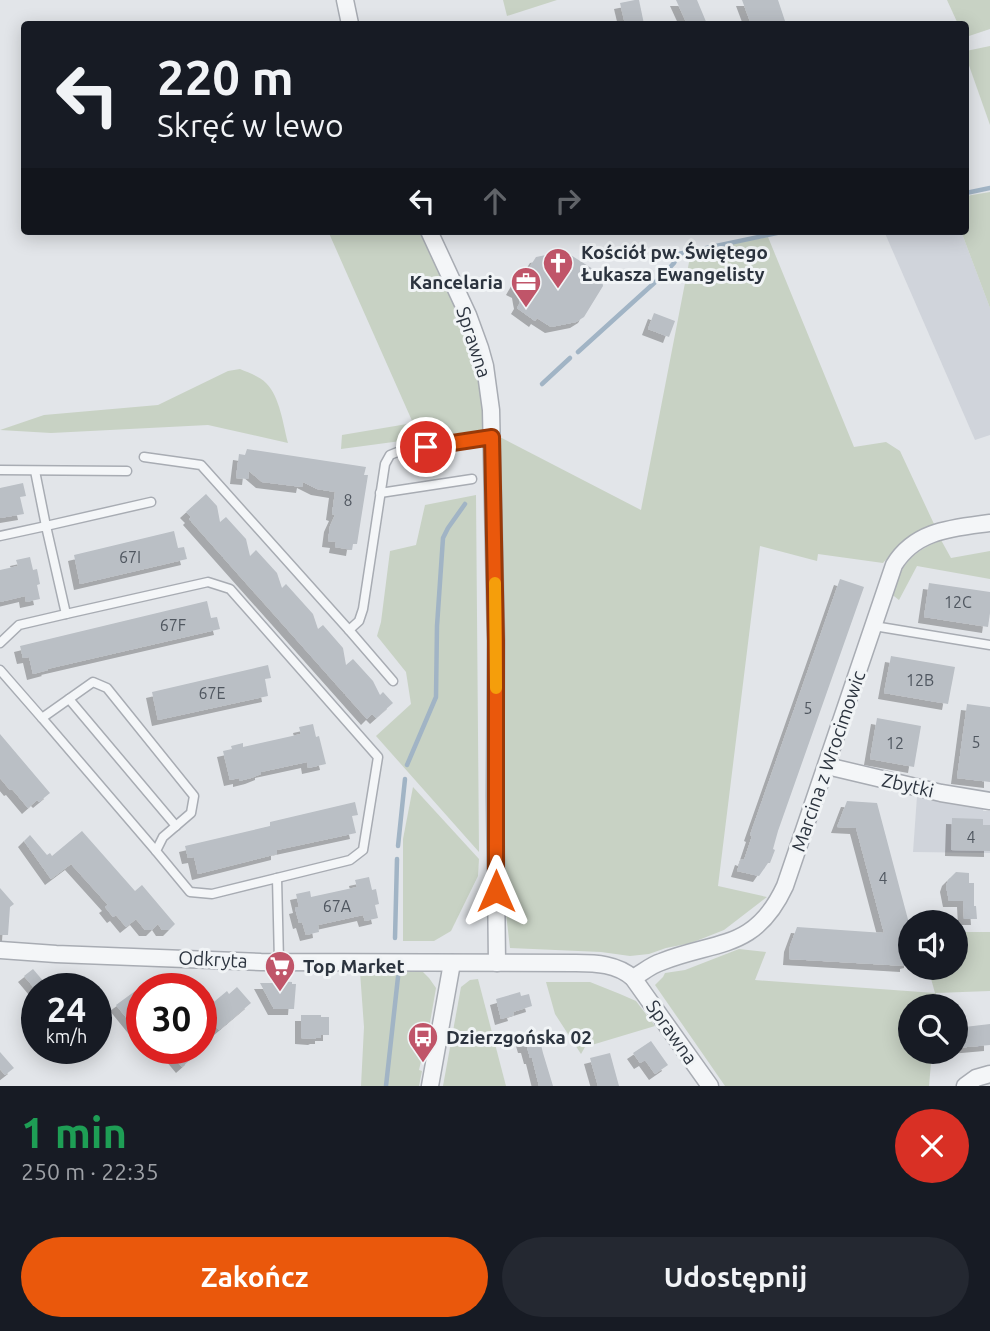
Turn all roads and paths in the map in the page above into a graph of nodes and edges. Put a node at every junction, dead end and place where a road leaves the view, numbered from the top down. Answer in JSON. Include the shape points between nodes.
{"nodes":[{"id":1,"x":345,"y":0,"type":"edge"},
{"id":2,"x":349,"y":21,"type":"edge"},
{"id":3,"x":431,"y":235,"type":"edge"},
{"id":4,"x":492,"y":437,"type":"junction"},
{"id":5,"x":144,"y":457,"type":"dead end"},
{"id":6,"x":0,"y":470,"type":"edge"},
{"id":7,"x":35,"y":471,"type":"junction"},
{"id":8,"x":128,"y":471,"type":"dead end"},
{"id":9,"x":472,"y":479,"type":"dead end"},
{"id":10,"x":380,"y":493,"type":"junction"},
{"id":11,"x":151,"y":502,"type":"dead end"},
{"id":12,"x":990,"y":523,"type":"edge"},
{"id":13,"x":46,"y":526,"type":"junction"},
{"id":14,"x":0,"y":536,"type":"edge"},
{"id":15,"x":66,"y":614,"type":"junction"},
{"id":16,"x":874,"y":626,"type":"junction"},
{"id":17,"x":349,"y":630,"type":"junction"},
{"id":18,"x":0,"y":643,"type":"edge"},
{"id":19,"x":990,"y":645,"type":"edge"},
{"id":20,"x":0,"y":670,"type":"edge"},
{"id":21,"x":393,"y":681,"type":"dead end"},
{"id":22,"x":69,"y":699,"type":"junction"},
{"id":23,"x":42,"y":718,"type":"junction"},
{"id":24,"x":827,"y":766,"type":"junction"},
{"id":25,"x":990,"y":801,"type":"edge"},
{"id":26,"x":176,"y":826,"type":"junction"},
{"id":27,"x":156,"y":851,"type":"junction"},
{"id":28,"x":277,"y":878,"type":"junction"},
{"id":29,"x":0,"y":950,"type":"edge"},
{"id":30,"x":279,"y":962,"type":"junction"},
{"id":31,"x":452,"y":962,"type":"junction"},
{"id":32,"x":497,"y":963,"type":"junction"},
{"id":33,"x":633,"y":978,"type":"junction"},
{"id":34,"x":990,"y":1073,"type":"edge"},
{"id":35,"x":430,"y":1086,"type":"edge"},
{"id":36,"x":710,"y":1086,"type":"edge"},
{"id":37,"x":965,"y":1086,"type":"edge"}],
"edges":[{"from":1,"to":2,"type":"street"},
{"from":3,"to":4,"type":"street","name":"Sprawna","via":[[483,358]]},
{"from":4,"to":10,"type":"lane","via":[[390,455]]},
{"from":4,"to":32,"type":"street","name":"Sprawna"},
{"from":5,"to":17,"type":"lane","via":[[201,465]]},
{"from":6,"to":7,"type":"lane"},
{"from":7,"to":8,"type":"lane"},
{"from":7,"to":13,"type":"lane"},
{"from":9,"to":10,"type":"lane"},
{"from":10,"to":17,"type":"lane","via":[[363,609]]},
{"from":11,"to":13,"type":"lane"},
{"from":12,"to":16,"type":"street","name":"Marcina z Wrocimowic","via":[[929,534],[903,552],[894,565]]},
{"from":13,"to":14,"type":"lane"},
{"from":13,"to":15,"type":"lane"},
{"from":15,"to":18,"type":"lane","via":[[19,625]]},
{"from":15,"to":28,"type":"lane","via":[[208,582],[230,589],[377,757],[363,850],[350,860]]},
{"from":16,"to":19,"type":"lane"},
{"from":16,"to":24,"type":"street","name":"Marcina z Wrocimowic"},
{"from":17,"to":21,"type":"lane"},
{"from":20,"to":23,"type":"lane"},
{"from":22,"to":23,"type":"lane"},
{"from":22,"to":26,"type":"lane"},
{"from":22,"to":26,"type":"lane","via":[[93,681],[107,688],[194,796],[191,813]]},
{"from":23,"to":27,"type":"lane"},
{"from":24,"to":25,"type":"street","name":"Zbytki"},
{"from":24,"to":33,"type":"street","name":"Marcina z Wrocimowic","via":[[785,886],[769,915],[742,936],[659,962]]},
{"from":26,"to":27,"type":"lane"},
{"from":27,"to":28,"type":"lane","via":[[190,892],[212,894]]},
{"from":28,"to":30,"type":"lane"},
{"from":29,"to":30,"type":"street","name":"Odkryta"},
{"from":30,"to":31,"type":"street","name":"Odkryta"},
{"from":31,"to":32,"type":"street","name":"Odkryta"},
{"from":31,"to":35,"type":"street"},
{"from":32,"to":33,"type":"street","name":"Odkryta","via":[[593,963],[622,970]]},
{"from":33,"to":36,"type":"street","name":"Sprawna"},
{"from":34,"to":37,"type":"street"}]}
